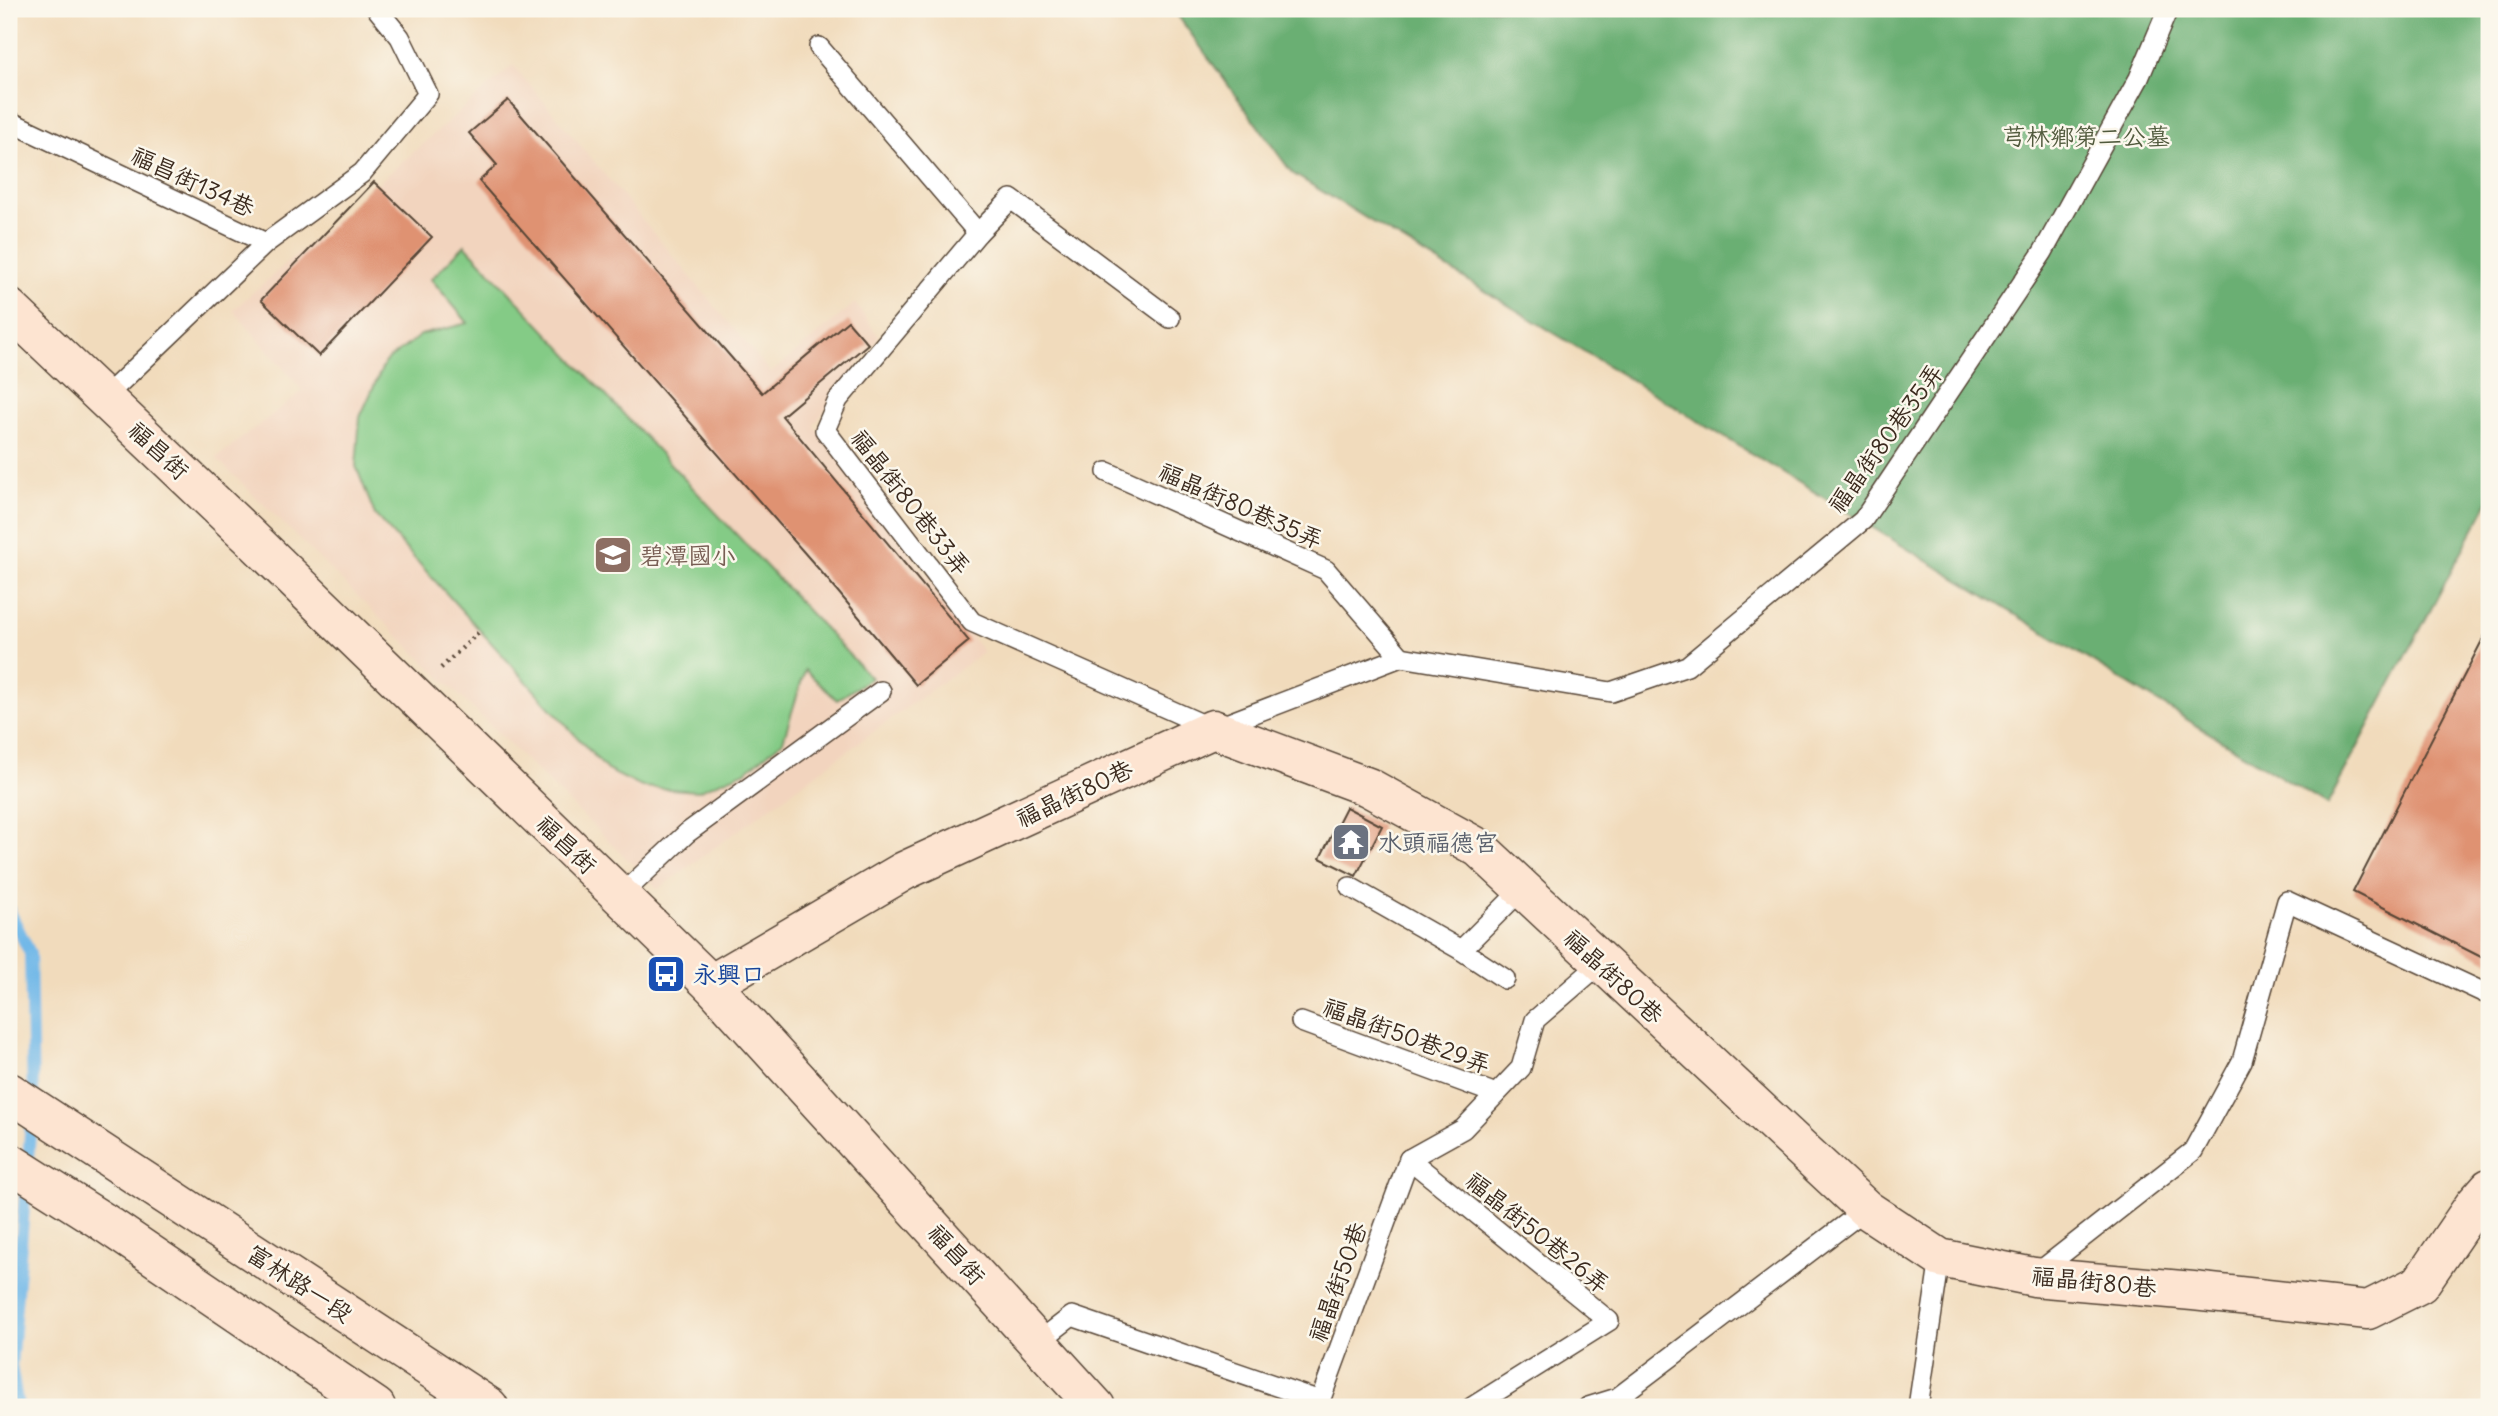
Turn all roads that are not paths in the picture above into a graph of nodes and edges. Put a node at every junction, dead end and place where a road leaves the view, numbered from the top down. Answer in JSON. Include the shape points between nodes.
{"nodes":[{"id":1,"x":377,"y":9,"type":"edge"},
{"id":2,"x":2168,"y":9,"type":"edge"},
{"id":3,"x":819,"y":47,"type":"dead end"},
{"id":4,"x":9,"y":121,"type":"edge"},
{"id":5,"x":978,"y":233,"type":"junction"},
{"id":6,"x":266,"y":243,"type":"junction"},
{"id":7,"x":9,"y":308,"type":"edge"},
{"id":8,"x":1170,"y":318,"type":"dead end"},
{"id":9,"x":104,"y":398,"type":"junction"},
{"id":10,"x":1107,"y":472,"type":"dead end"},
{"id":11,"x":1401,"y":657,"type":"junction"},
{"id":12,"x":881,"y":691,"type":"dead end"},
{"id":13,"x":1213,"y":729,"type":"junction"},
{"id":14,"x":1350,"y":887,"type":"dead end"},
{"id":15,"x":1522,"y":889,"type":"junction"},
{"id":16,"x":620,"y":896,"type":"junction"},
{"id":17,"x":1461,"y":950,"type":"junction"},
{"id":18,"x":1601,"y":963,"type":"junction"},
{"id":19,"x":1505,"y":979,"type":"dead end"},
{"id":20,"x":711,"y":984,"type":"junction"},
{"id":21,"x":2489,"y":995,"type":"edge"},
{"id":22,"x":1301,"y":1022,"type":"dead end"},
{"id":23,"x":9,"y":1093,"type":"edge"},
{"id":24,"x":1496,"y":1094,"type":"junction"},
{"id":25,"x":1409,"y":1158,"type":"junction"},
{"id":26,"x":9,"y":1162,"type":"edge"},
{"id":27,"x":2489,"y":1188,"type":"edge"},
{"id":28,"x":1866,"y":1209,"type":"junction"},
{"id":29,"x":1940,"y":1258,"type":"junction"},
{"id":30,"x":2034,"y":1277,"type":"junction"},
{"id":31,"x":1037,"y":1343,"type":"junction"},
{"id":32,"x":376,"y":1407,"type":"edge"},
{"id":33,"x":489,"y":1407,"type":"edge"},
{"id":34,"x":1096,"y":1407,"type":"edge"},
{"id":35,"x":1472,"y":1407,"type":"edge"},
{"id":36,"x":1588,"y":1407,"type":"edge"},
{"id":37,"x":1918,"y":1407,"type":"edge"}],
"edges":[{"from":1,"to":6,"type":"lane","via":[[400,37],[428,94],[362,173]]},
{"from":2,"to":11,"type":"lane","name":"福晶街80巷35弄","via":[[2139,78],[2043,252],[1863,520],[1687,666],[1611,692]]},
{"from":3,"to":5,"type":"lane"},
{"from":4,"to":6,"type":"lane","name":"福昌街134巷"},
{"from":5,"to":8,"type":"lane","name":"福晶街80巷33弄","via":[[1011,199]]},
{"from":5,"to":13,"type":"lane","name":"福晶街80巷33弄","via":[[838,400],[825,430],[972,622]]},
{"from":6,"to":9,"type":"lane","name":"福昌街134巷"},
{"from":7,"to":9,"type":"street","name":"福昌街"},
{"from":9,"to":16,"type":"street","name":"福昌街"},
{"from":10,"to":11,"type":"lane","name":"福晶街80巷35弄","via":[[1326,570]]},
{"from":11,"to":13,"type":"lane"},
{"from":12,"to":16,"type":"lane","via":[[687,833]]},
{"from":13,"to":15,"type":"street","name":"福晶街80巷","via":[[1368,787],[1479,848]]},
{"from":13,"to":20,"type":"street","name":"福晶街80巷","via":[[904,871]]},
{"from":14,"to":17,"type":"lane"},
{"from":15,"to":17,"type":"lane"},
{"from":15,"to":18,"type":"street","name":"福晶街80巷"},
{"from":16,"to":20,"type":"street","name":"福昌街"},
{"from":17,"to":19,"type":"lane"},
{"from":18,"to":24,"type":"lane","via":[[1535,1020],[1521,1068]]},
{"from":18,"to":28,"type":"street","name":"福晶街80巷"},
{"from":20,"to":31,"type":"street","name":"福昌街"},
{"from":21,"to":30,"type":"lane","via":[[2287,901],[2242,1061],[2193,1151]]},
{"from":22,"to":24,"type":"lane","name":"福晶街50巷29弄"},
{"from":23,"to":33,"type":"street","name":"富林路一段"},
{"from":24,"to":25,"type":"lane","via":[[1463,1129]]},
{"from":25,"to":31,"type":"lane","name":"福晶街50巷","via":[[1320,1401],[1072,1316]]},
{"from":25,"to":35,"type":"lane","name":"福晶街50巷26弄","via":[[1609,1321]]},
{"from":26,"to":32,"type":"street"},
{"from":27,"to":30,"type":"street","name":"福晶街80巷","via":[[2420,1284],[2368,1310]]},
{"from":28,"to":29,"type":"street","name":"福晶街80巷"},
{"from":28,"to":36,"type":"lane","via":[[1617,1398]]},
{"from":29,"to":30,"type":"street","name":"福晶街80巷"},
{"from":29,"to":37,"type":"lane"},
{"from":31,"to":34,"type":"street","name":"福昌街"}]}
